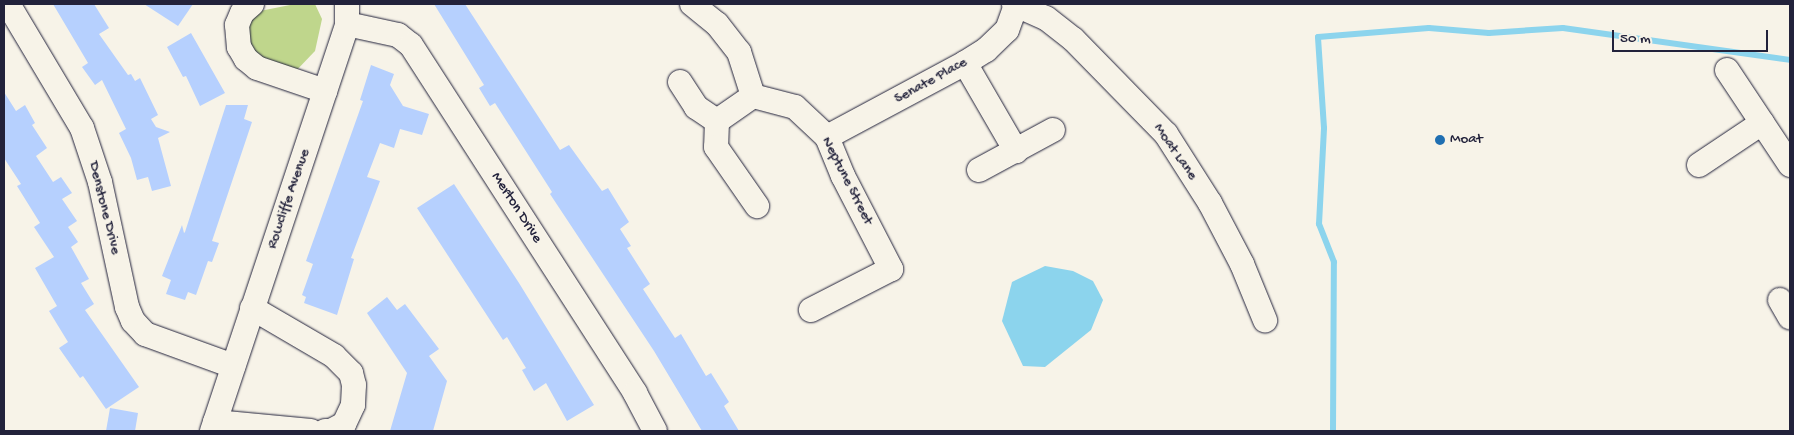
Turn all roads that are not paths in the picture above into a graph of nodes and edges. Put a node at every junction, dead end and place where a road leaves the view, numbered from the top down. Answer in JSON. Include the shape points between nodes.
{"nodes":[{"id":1,"x":8,"y":4,"type":"edge"},
{"id":2,"x":252,"y":4,"type":"edge"},
{"id":3,"x":692,"y":4,"type":"edge"},
{"id":4,"x":1015,"y":5,"type":"edge"},
{"id":5,"x":1048,"y":11,"type":"edge"},
{"id":6,"x":347,"y":14,"type":"edge"},
{"id":7,"x":965,"y":63,"type":"junction"},
{"id":8,"x":1727,"y":70,"type":"dead end"},
{"id":9,"x":680,"y":82,"type":"dead end"},
{"id":10,"x":325,"y":91,"type":"junction"},
{"id":11,"x":753,"y":96,"type":"junction"},
{"id":12,"x":717,"y":122,"type":"junction"},
{"id":13,"x":1762,"y":123,"type":"junction"},
{"id":14,"x":1053,"y":130,"type":"dead end"},
{"id":15,"x":827,"y":137,"type":"junction"},
{"id":16,"x":1016,"y":151,"type":"junction"},
{"id":17,"x":1699,"y":164,"type":"dead end"},
{"id":18,"x":1790,"y":165,"type":"edge"},
{"id":19,"x":979,"y":170,"type":"dead end"},
{"id":20,"x":757,"y":206,"type":"dead end"},
{"id":21,"x":252,"y":308,"type":"junction"},
{"id":22,"x":811,"y":310,"type":"dead end"},
{"id":23,"x":1265,"y":320,"type":"dead end"},
{"id":24,"x":233,"y":366,"type":"junction"},
{"id":25,"x":214,"y":426,"type":"edge"},
{"id":26,"x":311,"y":431,"type":"edge"},
{"id":27,"x":325,"y":431,"type":"edge"},
{"id":28,"x":655,"y":431,"type":"edge"}],
"edges":[{"from":1,"to":24,"type":"street","name":"Denstone Drive","via":[[82,128],[100,182],[133,321],[145,334]]},
{"from":2,"to":10,"type":"street","via":[[242,13],[237,25],[239,48],[246,58],[257,68]]},
{"from":3,"to":11,"type":"street","via":[[718,24],[739,52]]},
{"from":4,"to":5,"type":"street","name":"Moat Lane"},
{"from":4,"to":7,"type":"street","name":"Senate Place","via":[[1007,30],[986,50]]},
{"from":5,"to":23,"type":"street","name":"Moat Lane","via":[[1166,134],[1210,203],[1242,264]]},
{"from":6,"to":10,"type":"street","name":"Rowcliffe Avenue"},
{"from":6,"to":28,"type":"street","name":"Merton Drive","via":[[398,35],[412,45],[635,393]]},
{"from":7,"to":15,"type":"street","name":"Senate Place"},
{"from":7,"to":16,"type":"street"},
{"from":8,"to":13,"type":"street"},
{"from":9,"to":12,"type":"street","via":[[696,107]]},
{"from":10,"to":21,"type":"street","name":"Rowcliffe Avenue"},
{"from":11,"to":12,"type":"street"},
{"from":11,"to":15,"type":"street","name":"Neptune Street","via":[[795,107]]},
{"from":12,"to":20,"type":"street","via":[[716,147]]},
{"from":13,"to":17,"type":"street"},
{"from":13,"to":18,"type":"street"},
{"from":14,"to":16,"type":"street"},
{"from":15,"to":22,"type":"street","name":"Neptune Street","via":[[843,176],[891,269]]},
{"from":16,"to":19,"type":"street"},
{"from":21,"to":24,"type":"street","name":"Rowcliffe Avenue"},
{"from":21,"to":27,"type":"street","via":[[334,356],[351,373],[354,385],[350,412],[344,424]]},
{"from":24,"to":25,"type":"street","name":"Rowcliffe Avenue"},
{"from":25,"to":26,"type":"street","name":"Rowcliffe Avenue"}]}
